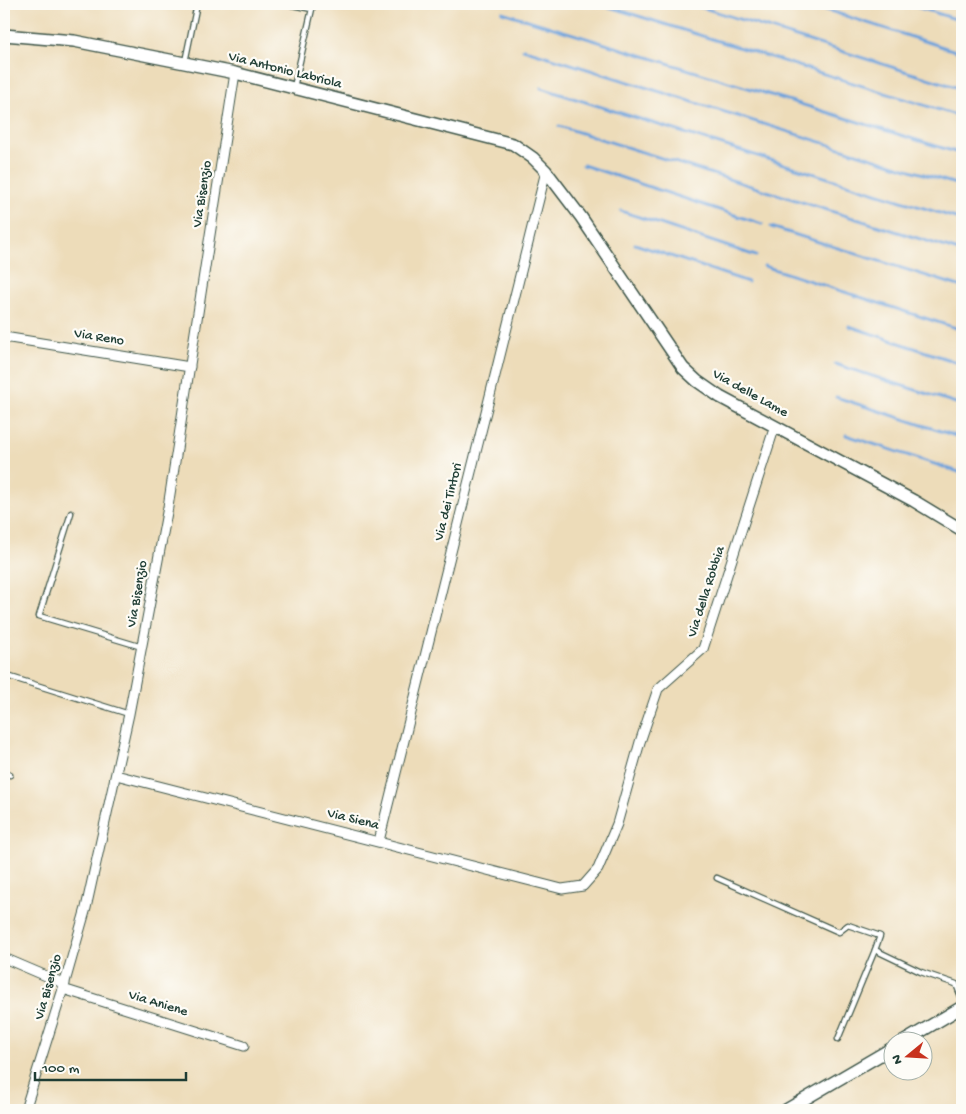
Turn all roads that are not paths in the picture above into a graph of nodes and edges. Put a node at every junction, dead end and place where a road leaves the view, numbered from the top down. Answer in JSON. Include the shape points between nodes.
{"nodes":[{"id":1,"x":197,"y":4,"type":"edge"},
{"id":2,"x":287,"y":4,"type":"edge"},
{"id":3,"x":4,"y":35,"type":"edge"},
{"id":4,"x":185,"y":64,"type":"junction"},
{"id":5,"x":235,"y":73,"type":"junction"},
{"id":6,"x":294,"y":87,"type":"junction"},
{"id":7,"x":546,"y":171,"type":"junction"},
{"id":8,"x":4,"y":337,"type":"edge"},
{"id":9,"x":190,"y":367,"type":"junction"},
{"id":10,"x":775,"y":426,"type":"junction"},
{"id":11,"x":71,"y":513,"type":"dead end"},
{"id":12,"x":962,"y":530,"type":"edge"},
{"id":13,"x":142,"y":648,"type":"junction"},
{"id":14,"x":4,"y":675,"type":"edge"},
{"id":15,"x":129,"y":714,"type":"junction"},
{"id":16,"x":4,"y":773,"type":"edge"},
{"id":17,"x":10,"y":775,"type":"dead end"},
{"id":18,"x":116,"y":775,"type":"junction"},
{"id":19,"x":379,"y":841,"type":"junction"},
{"id":20,"x":717,"y":878,"type":"dead end"},
{"id":21,"x":583,"y":886,"type":"joint"},
{"id":22,"x":875,"y":950,"type":"junction"},
{"id":23,"x":4,"y":958,"type":"edge"},
{"id":24,"x":64,"y":986,"type":"junction"},
{"id":25,"x":962,"y":999,"type":"edge"},
{"id":26,"x":962,"y":1007,"type":"edge"},
{"id":27,"x":920,"y":1032,"type":"edge"},
{"id":28,"x":838,"y":1039,"type":"dead end"},
{"id":29,"x":244,"y":1046,"type":"dead end"},
{"id":30,"x":884,"y":1053,"type":"edge"},
{"id":31,"x":25,"y":1110,"type":"edge"},
{"id":32,"x":786,"y":1110,"type":"edge"}],
"edges":[{"from":1,"to":4,"type":"lane"},
{"from":2,"to":6,"type":"lane","via":[[312,9]]},
{"from":3,"to":4,"type":"street","name":"Via Antonio Labriola","via":[[74,41]]},
{"from":4,"to":5,"type":"street","name":"Via Antonio Labriola"},
{"from":5,"to":6,"type":"street","name":"Via Antonio Labriola"},
{"from":5,"to":9,"type":"street","name":"Via Bisenzio"},
{"from":6,"to":7,"type":"street","name":"Via Antonio Labriola","via":[[505,141],[528,154]]},
{"from":7,"to":10,"type":"street","name":"Via delle Lame","via":[[683,368],[713,393]]},
{"from":7,"to":19,"type":"street","name":"Via dei Tintori"},
{"from":8,"to":9,"type":"street","name":"Via Reno"},
{"from":9,"to":13,"type":"street","name":"Via Bisenzio"},
{"from":10,"to":12,"type":"street","name":"Via delle Lame"},
{"from":10,"to":21,"type":"street","name":"Via della Robbia","via":[[703,649],[658,689],[617,824],[598,870]]},
{"from":11,"to":13,"type":"lane","via":[[40,616]]},
{"from":13,"to":15,"type":"street","name":"Via Bisenzio"},
{"from":14,"to":15,"type":"lane"},
{"from":15,"to":18,"type":"street","name":"Via Bisenzio"},
{"from":16,"to":17,"type":"lane"},
{"from":18,"to":19,"type":"street","name":"Via Siena"},
{"from":18,"to":24,"type":"street","name":"Via Bisenzio","via":[[86,908]]},
{"from":19,"to":21,"type":"street","name":"Via Siena","via":[[562,889]]},
{"from":20,"to":22,"type":"lane","via":[[839,932],[848,925],[880,936]]},
{"from":22,"to":25,"type":"lane","via":[[956,984]]},
{"from":22,"to":28,"type":"lane"},
{"from":23,"to":24,"type":"street","name":"Via Aniene"},
{"from":24,"to":29,"type":"street","name":"Via Aniene"},
{"from":24,"to":31,"type":"street","name":"Via Bisenzio"},
{"from":26,"to":27,"type":"street"},
{"from":30,"to":32,"type":"street"}]}
